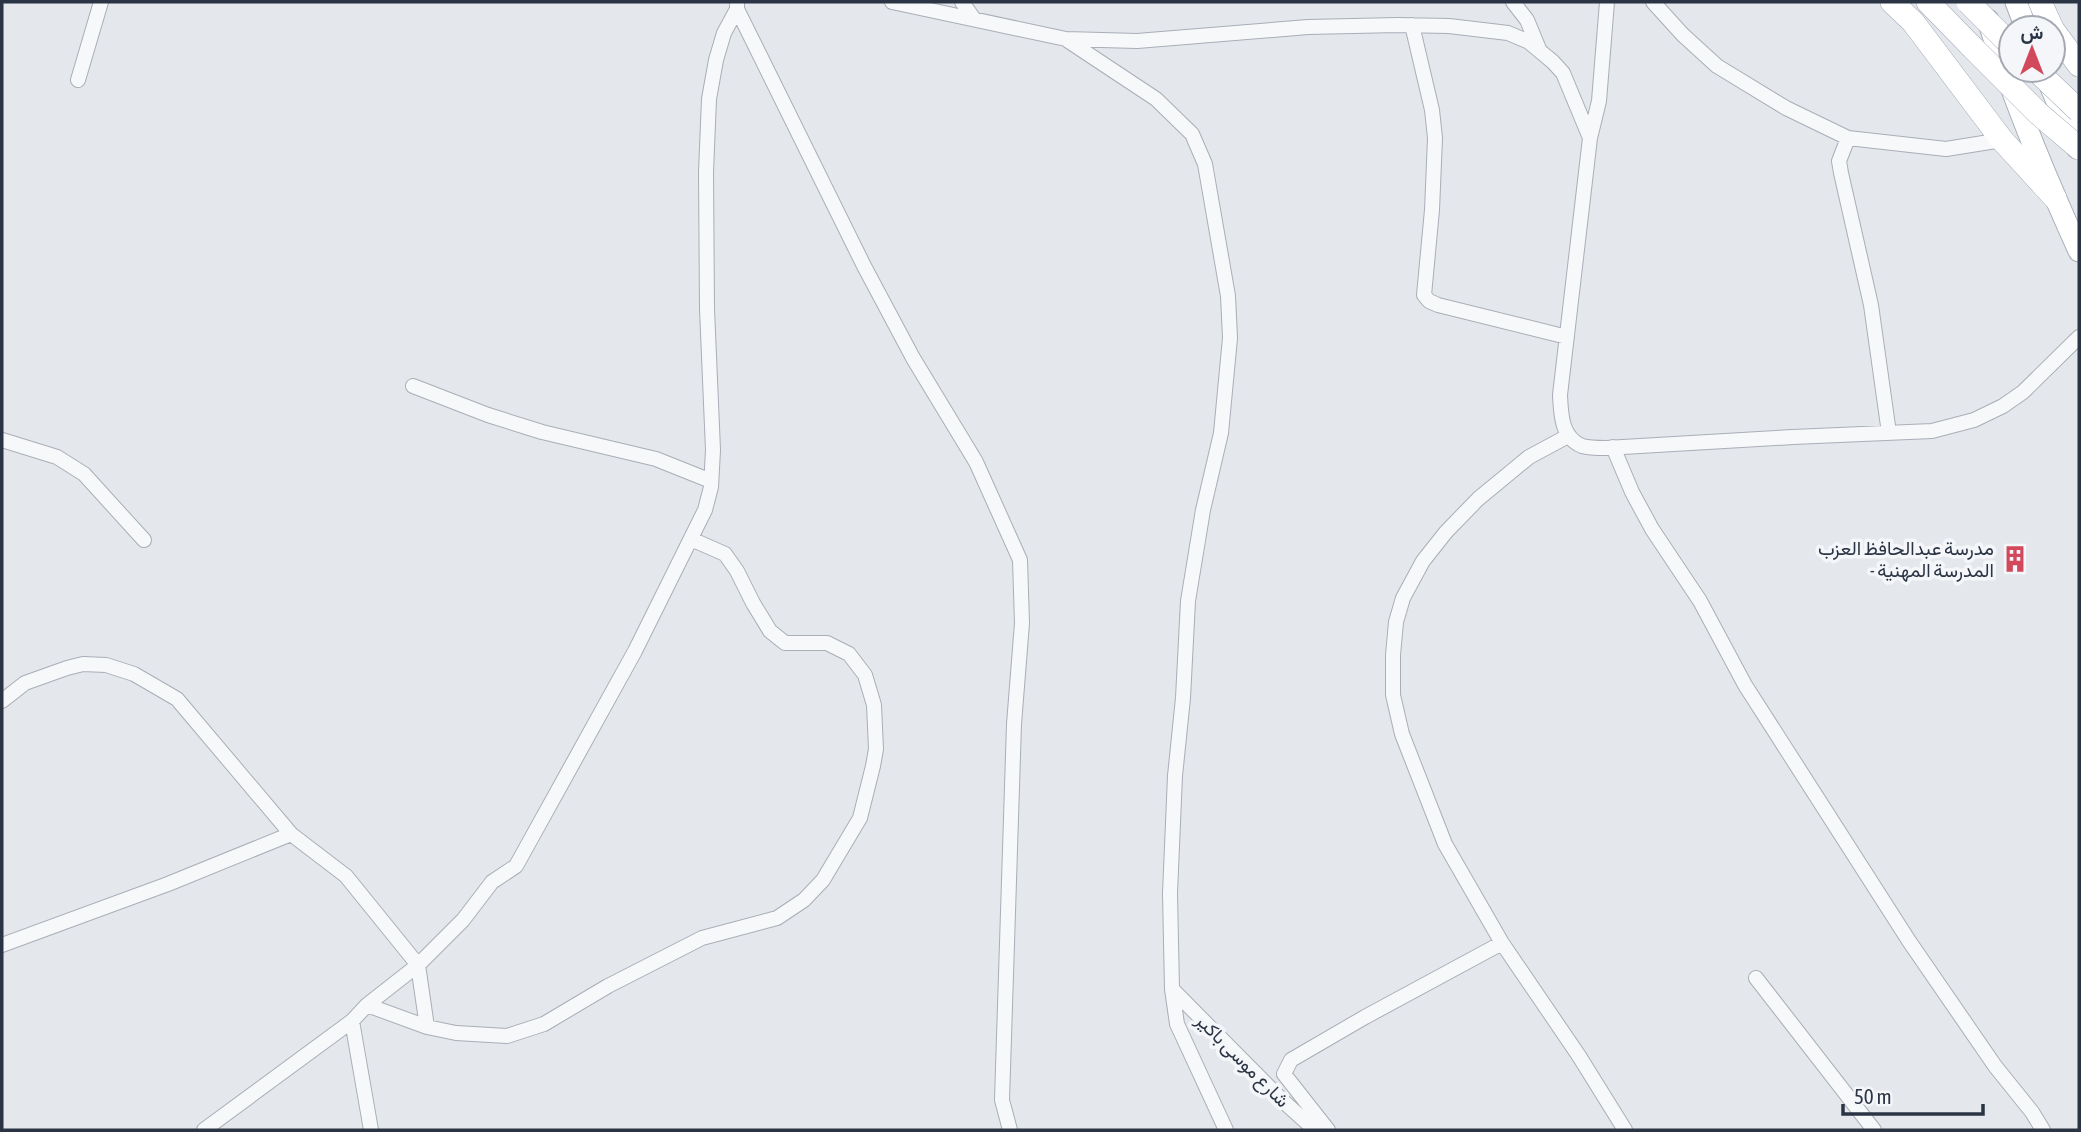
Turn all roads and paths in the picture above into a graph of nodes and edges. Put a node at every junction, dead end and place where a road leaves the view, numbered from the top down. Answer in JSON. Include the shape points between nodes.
{"nodes":[{"id":1,"x":101,"y":2,"type":"edge"},
{"id":2,"x":892,"y":2,"type":"edge"},
{"id":3,"x":962,"y":2,"type":"edge"},
{"id":4,"x":1513,"y":2,"type":"edge"},
{"id":5,"x":1607,"y":2,"type":"edge"},
{"id":6,"x":1653,"y":2,"type":"edge"},
{"id":7,"x":1892,"y":2,"type":"edge"},
{"id":8,"x":1928,"y":2,"type":"edge"},
{"id":9,"x":1968,"y":2,"type":"edge"},
{"id":10,"x":1982,"y":2,"type":"edge"},
{"id":11,"x":737,"y":5,"type":"edge"},
{"id":12,"x":974,"y":19,"type":"junction"},
{"id":13,"x":1412,"y":25,"type":"junction"},
{"id":14,"x":1997,"y":31,"type":"edge"},
{"id":15,"x":1066,"y":39,"type":"junction"},
{"id":16,"x":2067,"y":48,"type":"edge"},
{"id":17,"x":1540,"y":51,"type":"junction"},
{"id":18,"x":2079,"y":65,"type":"edge"},
{"id":19,"x":78,"y":80,"type":"dead end"},
{"id":20,"x":2049,"y":84,"type":"edge"},
{"id":21,"x":2051,"y":84,"type":"edge"},
{"id":22,"x":2079,"y":111,"type":"edge"},
{"id":23,"x":1590,"y":138,"type":"junction"},
{"id":24,"x":1848,"y":138,"type":"junction"},
{"id":25,"x":2002,"y":140,"type":"junction"},
{"id":26,"x":2079,"y":148,"type":"edge"},
{"id":27,"x":2079,"y":153,"type":"edge"},
{"id":28,"x":2055,"y":198,"type":"junction"},
{"id":29,"x":2079,"y":250,"type":"edge"},
{"id":30,"x":1567,"y":337,"type":"junction"},
{"id":31,"x":2079,"y":337,"type":"edge"},
{"id":32,"x":413,"y":386,"type":"dead end"},
{"id":33,"x":1889,"y":433,"type":"junction"},
{"id":34,"x":1568,"y":436,"type":"junction"},
{"id":35,"x":2,"y":440,"type":"edge"},
{"id":36,"x":1613,"y":447,"type":"junction"},
{"id":37,"x":711,"y":481,"type":"junction"},
{"id":38,"x":691,"y":539,"type":"junction"},
{"id":39,"x":144,"y":540,"type":"dead end"},
{"id":40,"x":2,"y":701,"type":"edge"},
{"id":41,"x":291,"y":834,"type":"junction"},
{"id":42,"x":1502,"y":943,"type":"junction"},
{"id":43,"x":2,"y":945,"type":"edge"},
{"id":44,"x":418,"y":965,"type":"junction"},
{"id":45,"x":1756,"y":978,"type":"dead end"},
{"id":46,"x":1172,"y":989,"type":"junction"},
{"id":47,"x":367,"y":1005,"type":"junction"},
{"id":48,"x":352,"y":1021,"type":"junction"},
{"id":49,"x":427,"y":1027,"type":"junction"},
{"id":50,"x":204,"y":1130,"type":"edge"},
{"id":51,"x":371,"y":1130,"type":"edge"},
{"id":52,"x":1010,"y":1130,"type":"edge"},
{"id":53,"x":1226,"y":1130,"type":"edge"},
{"id":54,"x":1315,"y":1130,"type":"edge"},
{"id":55,"x":1328,"y":1130,"type":"edge"},
{"id":56,"x":1625,"y":1130,"type":"edge"},
{"id":57,"x":1874,"y":1130,"type":"edge"},
{"id":58,"x":2043,"y":1130,"type":"edge"}],
"edges":[{"from":1,"to":19,"type":"street"},
{"from":2,"to":12,"type":"street"},
{"from":3,"to":12,"type":"street"},
{"from":4,"to":17,"type":"street","via":[[1527,20]]},
{"from":5,"to":23,"type":"street","via":[[1599,101]]},
{"from":6,"to":24,"type":"street","via":[[1717,66],[1786,108]]},
{"from":7,"to":25,"type":"main road","via":[[1913,22]]},
{"from":8,"to":26,"type":"main road","bridge":true},
{"from":9,"to":14,"type":"main road","bridge":true},
{"from":10,"to":28,"type":"main road"},
{"from":11,"to":37,"type":"street","via":[[724,33],[709,99]]},
{"from":11,"to":52,"type":"street","via":[[864,267],[976,463],[1020,560],[1022,623],[1014,724],[1002,1100]]},
{"from":12,"to":15,"type":"street"},
{"from":13,"to":15,"type":"street","via":[[1308,27],[1137,41]]},
{"from":13,"to":17,"type":"street","via":[[1508,33]]},
{"from":13,"to":30,"type":"street","via":[[1435,138],[1424,295],[1438,305]]},
{"from":15,"to":46,"type":"street","via":[[1156,99],[1192,134],[1205,164],[1228,296],[1230,338],[1222,433],[1188,601],[1170,893]]},
{"from":16,"to":18,"type":"main road"},
{"from":17,"to":23,"type":"street","via":[[1563,73]]},
{"from":20,"to":27,"type":"main road"},
{"from":21,"to":22,"type":"main road","bridge":true},
{"from":23,"to":30,"type":"street"},
{"from":24,"to":25,"type":"street","via":[[1946,149]]},
{"from":24,"to":33,"type":"street","via":[[1839,161],[1871,305]]},
{"from":25,"to":28,"type":"main road"},
{"from":28,"to":29,"type":"main road"},
{"from":30,"to":34,"type":"street","via":[[1560,395]]},
{"from":31,"to":33,"type":"street","via":[[2003,406],[1931,432]]},
{"from":32,"to":37,"type":"street","via":[[488,415],[656,459]]},
{"from":33,"to":36,"type":"street"},
{"from":34,"to":36,"type":"street","via":[[1583,446]]},
{"from":34,"to":42,"type":"street","via":[[1530,457],[1446,532],[1423,561],[1396,622],[1393,695],[1402,734],[1445,844]]},
{"from":35,"to":39,"type":"street","via":[[57,457],[83,474]]},
{"from":36,"to":58,"type":"street","via":[[1652,529],[1700,601],[1745,685],[1909,941]]},
{"from":37,"to":38,"type":"street","via":[[705,510]]},
{"from":38,"to":44,"type":"street","via":[[516,866],[492,882],[463,920]]},
{"from":38,"to":49,"type":"street","via":[[725,554],[769,631],[785,643],[827,643],[849,654],[865,675],[874,705],[876,749],[860,818],[823,880],[778,919],[702,938],[544,1024],[507,1036]]},
{"from":40,"to":41,"type":"street","via":[[25,683],[83,664],[134,674],[177,699]]},
{"from":41,"to":43,"type":"street"},
{"from":41,"to":44,"type":"street","via":[[346,876]]},
{"from":42,"to":55,"type":"street","via":[[1291,1060],[1284,1074]]},
{"from":42,"to":56,"type":"street"},
{"from":44,"to":47,"type":"street"},
{"from":44,"to":49,"type":"street"},
{"from":45,"to":57,"type":"street"},
{"from":46,"to":53,"type":"street","via":[[1177,1024]]},
{"from":46,"to":54,"type":"street","name":"شارع موسى باكير"},
{"from":47,"to":48,"type":"street"},
{"from":47,"to":49,"type":"street"},
{"from":48,"to":50,"type":"street"},
{"from":48,"to":51,"type":"street"}]}
